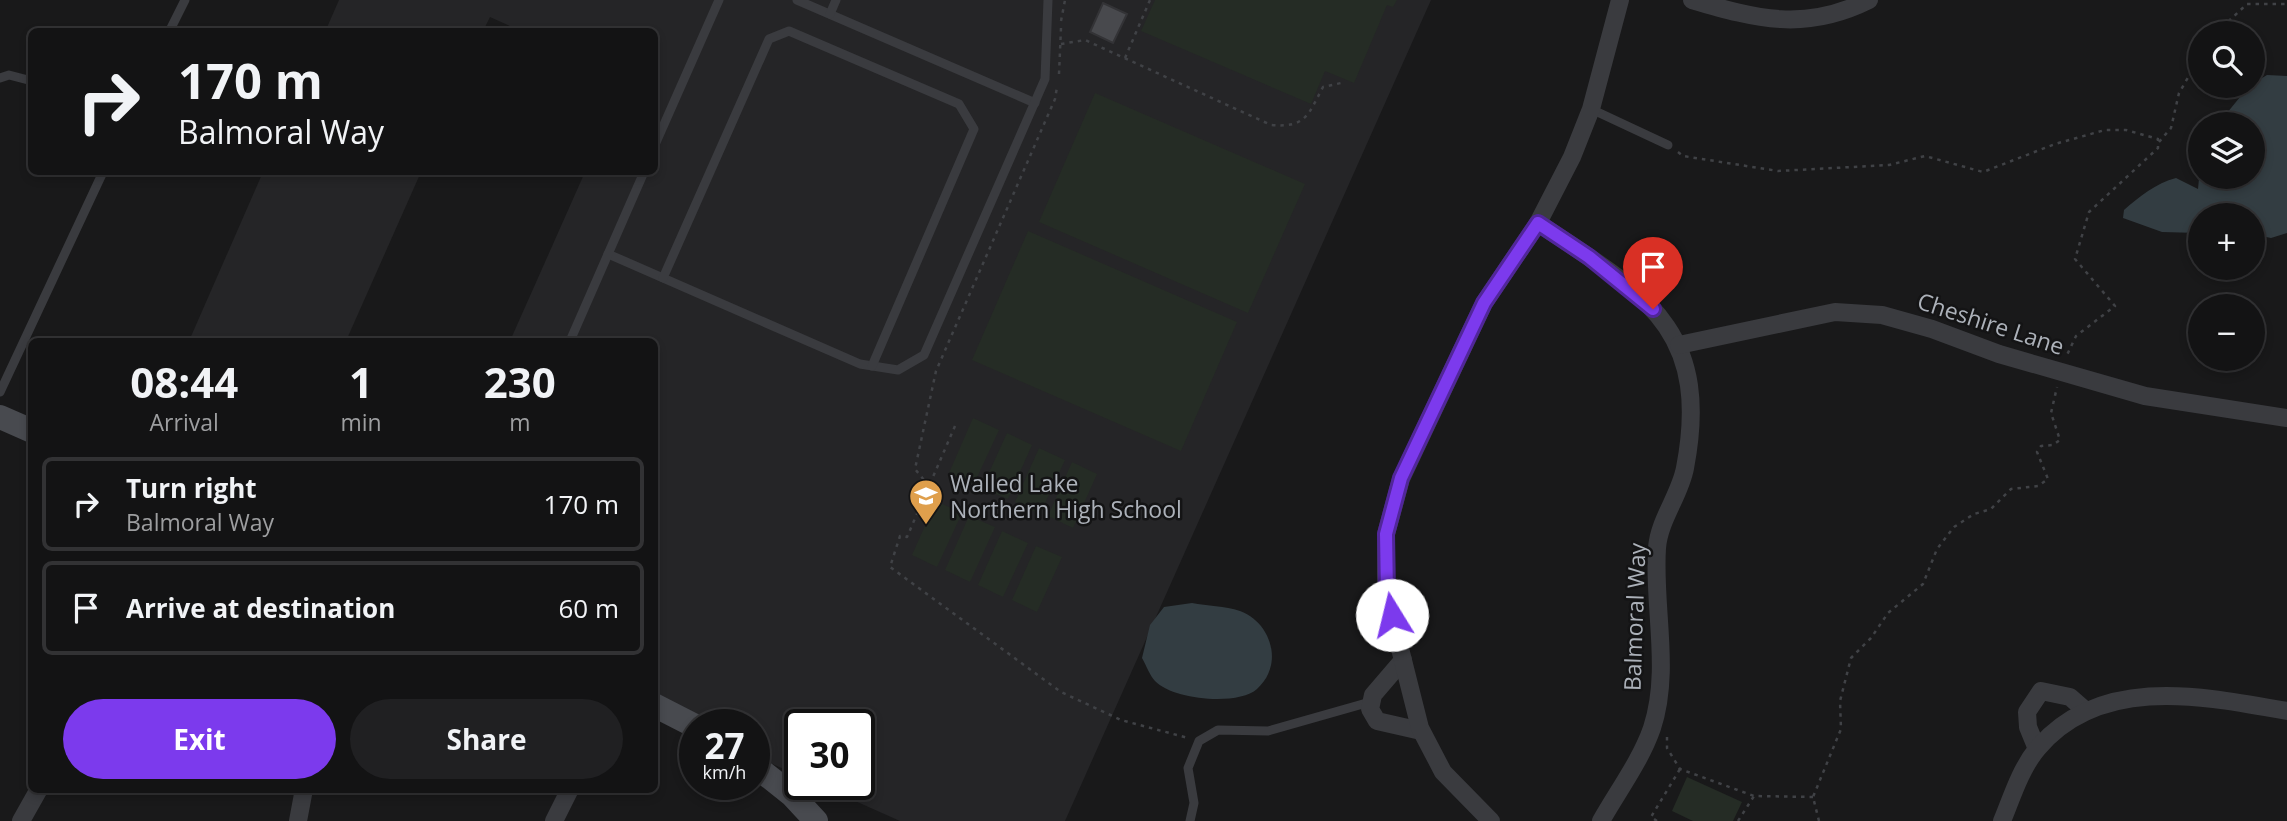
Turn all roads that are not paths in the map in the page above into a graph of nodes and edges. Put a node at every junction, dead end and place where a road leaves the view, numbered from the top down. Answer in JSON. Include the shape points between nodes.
{"nodes":[{"id":1,"x":185,"y":0,"type":"edge"},
{"id":2,"x":719,"y":0,"type":"edge"},
{"id":3,"x":797,"y":0,"type":"edge"},
{"id":4,"x":836,"y":0,"type":"edge"},
{"id":5,"x":1048,"y":0,"type":"edge"},
{"id":6,"x":1620,"y":0,"type":"edge"},
{"id":7,"x":1692,"y":0,"type":"edge"},
{"id":8,"x":1869,"y":0,"type":"edge"},
{"id":9,"x":830,"y":14,"type":"junction"},
{"id":10,"x":172,"y":28,"type":"edge"},
{"id":11,"x":0,"y":78,"type":"edge"},
{"id":12,"x":28,"y":80,"type":"edge"},
{"id":13,"x":1035,"y":103,"type":"junction"},
{"id":14,"x":1591,"y":109,"type":"junction"},
{"id":15,"x":658,"y":138,"type":"edge"},
{"id":16,"x":1668,"y":145,"type":"dead end"},
{"id":17,"x":102,"y":175,"type":"edge"},
{"id":18,"x":643,"y":175,"type":"edge"},
{"id":19,"x":1538,"y":223,"type":"junction"},
{"id":20,"x":608,"y":254,"type":"junction"},
{"id":21,"x":663,"y":278,"type":"junction"},
{"id":22,"x":571,"y":338,"type":"edge"},
{"id":23,"x":1679,"y":345,"type":"junction"},
{"id":24,"x":872,"y":366,"type":"junction"},
{"id":25,"x":0,"y":392,"type":"edge"},
{"id":26,"x":0,"y":417,"type":"edge"},
{"id":27,"x":2287,"y":418,"type":"edge"},
{"id":28,"x":28,"y":429,"type":"edge"},
{"id":29,"x":1403,"y":660,"type":"junction"},
{"id":30,"x":1370,"y":702,"type":"junction"},
{"id":31,"x":658,"y":707,"type":"edge"},
{"id":32,"x":2086,"y":711,"type":"junction"},
{"id":33,"x":2287,"y":711,"type":"edge"},
{"id":34,"x":679,"y":718,"type":"edge"},
{"id":35,"x":1421,"y":731,"type":"junction"},
{"id":36,"x":2038,"y":749,"type":"junction"},
{"id":37,"x":770,"y":778,"type":"edge"},
{"id":38,"x":37,"y":793,"type":"edge"},
{"id":39,"x":303,"y":793,"type":"edge"},
{"id":40,"x":567,"y":793,"type":"edge"},
{"id":41,"x":21,"y":821,"type":"edge"},
{"id":42,"x":298,"y":821,"type":"edge"},
{"id":43,"x":554,"y":821,"type":"edge"},
{"id":44,"x":816,"y":821,"type":"edge"},
{"id":45,"x":1190,"y":821,"type":"edge"},
{"id":46,"x":1491,"y":821,"type":"edge"},
{"id":47,"x":1601,"y":821,"type":"edge"},
{"id":48,"x":2003,"y":821,"type":"edge"}],
"edges":[{"from":1,"to":10,"type":"lane"},
{"from":2,"to":15,"type":"lane"},
{"from":3,"to":9,"type":"lane"},
{"from":4,"to":9,"type":"lane"},
{"from":5,"to":13,"type":"lane","via":[[1045,79]]},
{"from":6,"to":14,"type":"street"},
{"from":7,"to":8,"type":"street","via":[[1755,18],[1804,21],[1834,15]]},
{"from":9,"to":13,"type":"lane"},
{"from":11,"to":12,"type":"lane","via":[[9,75]]},
{"from":13,"to":24,"type":"lane","via":[[925,355],[898,370]]},
{"from":14,"to":16,"type":"lane"},
{"from":14,"to":19,"type":"street"},
{"from":17,"to":25,"type":"lane"},
{"from":18,"to":20,"type":"lane"},
{"from":19,"to":23,"type":"street","name":"Balmoral Way","via":[[1642,297],[1665,321]]},
{"from":19,"to":29,"type":"street","via":[[1484,303],[1401,478],[1386,534],[1386,569]]},
{"from":20,"to":21,"type":"lane"},
{"from":20,"to":22,"type":"lane"},
{"from":21,"to":24,"type":"lane"},
{"from":21,"to":24,"type":"lane","via":[[769,39],[789,31],[959,104],[975,129]]},
{"from":23,"to":27,"type":"street","name":"Cheshire Lane","via":[[1835,312],[1882,315],[2145,396]]},
{"from":23,"to":47,"type":"street","name":"Balmoral Way","via":[[1691,388],[1690,443],[1657,546],[1660,678],[1651,730]]},
{"from":26,"to":28,"type":"main road"},
{"from":29,"to":30,"type":"street"},
{"from":29,"to":35,"type":"street"},
{"from":30,"to":35,"type":"street","via":[[1377,721]]},
{"from":30,"to":45,"type":"lane","via":[[1268,731],[1217,730],[1199,741],[1188,768],[1194,803]]},
{"from":31,"to":34,"type":"main road"},
{"from":32,"to":33,"type":"street","via":[[2147,695],[2195,696]]},
{"from":32,"to":36,"type":"street"},
{"from":32,"to":36,"type":"street","via":[[2070,697],[2041,691],[2027,712]]},
{"from":35,"to":46,"type":"street","via":[[1443,772]]},
{"from":36,"to":48,"type":"street","via":[[2021,774]]},
{"from":37,"to":44,"type":"main road"},
{"from":38,"to":41,"type":"street"},
{"from":39,"to":42,"type":"street"},
{"from":40,"to":43,"type":"street"}]}
